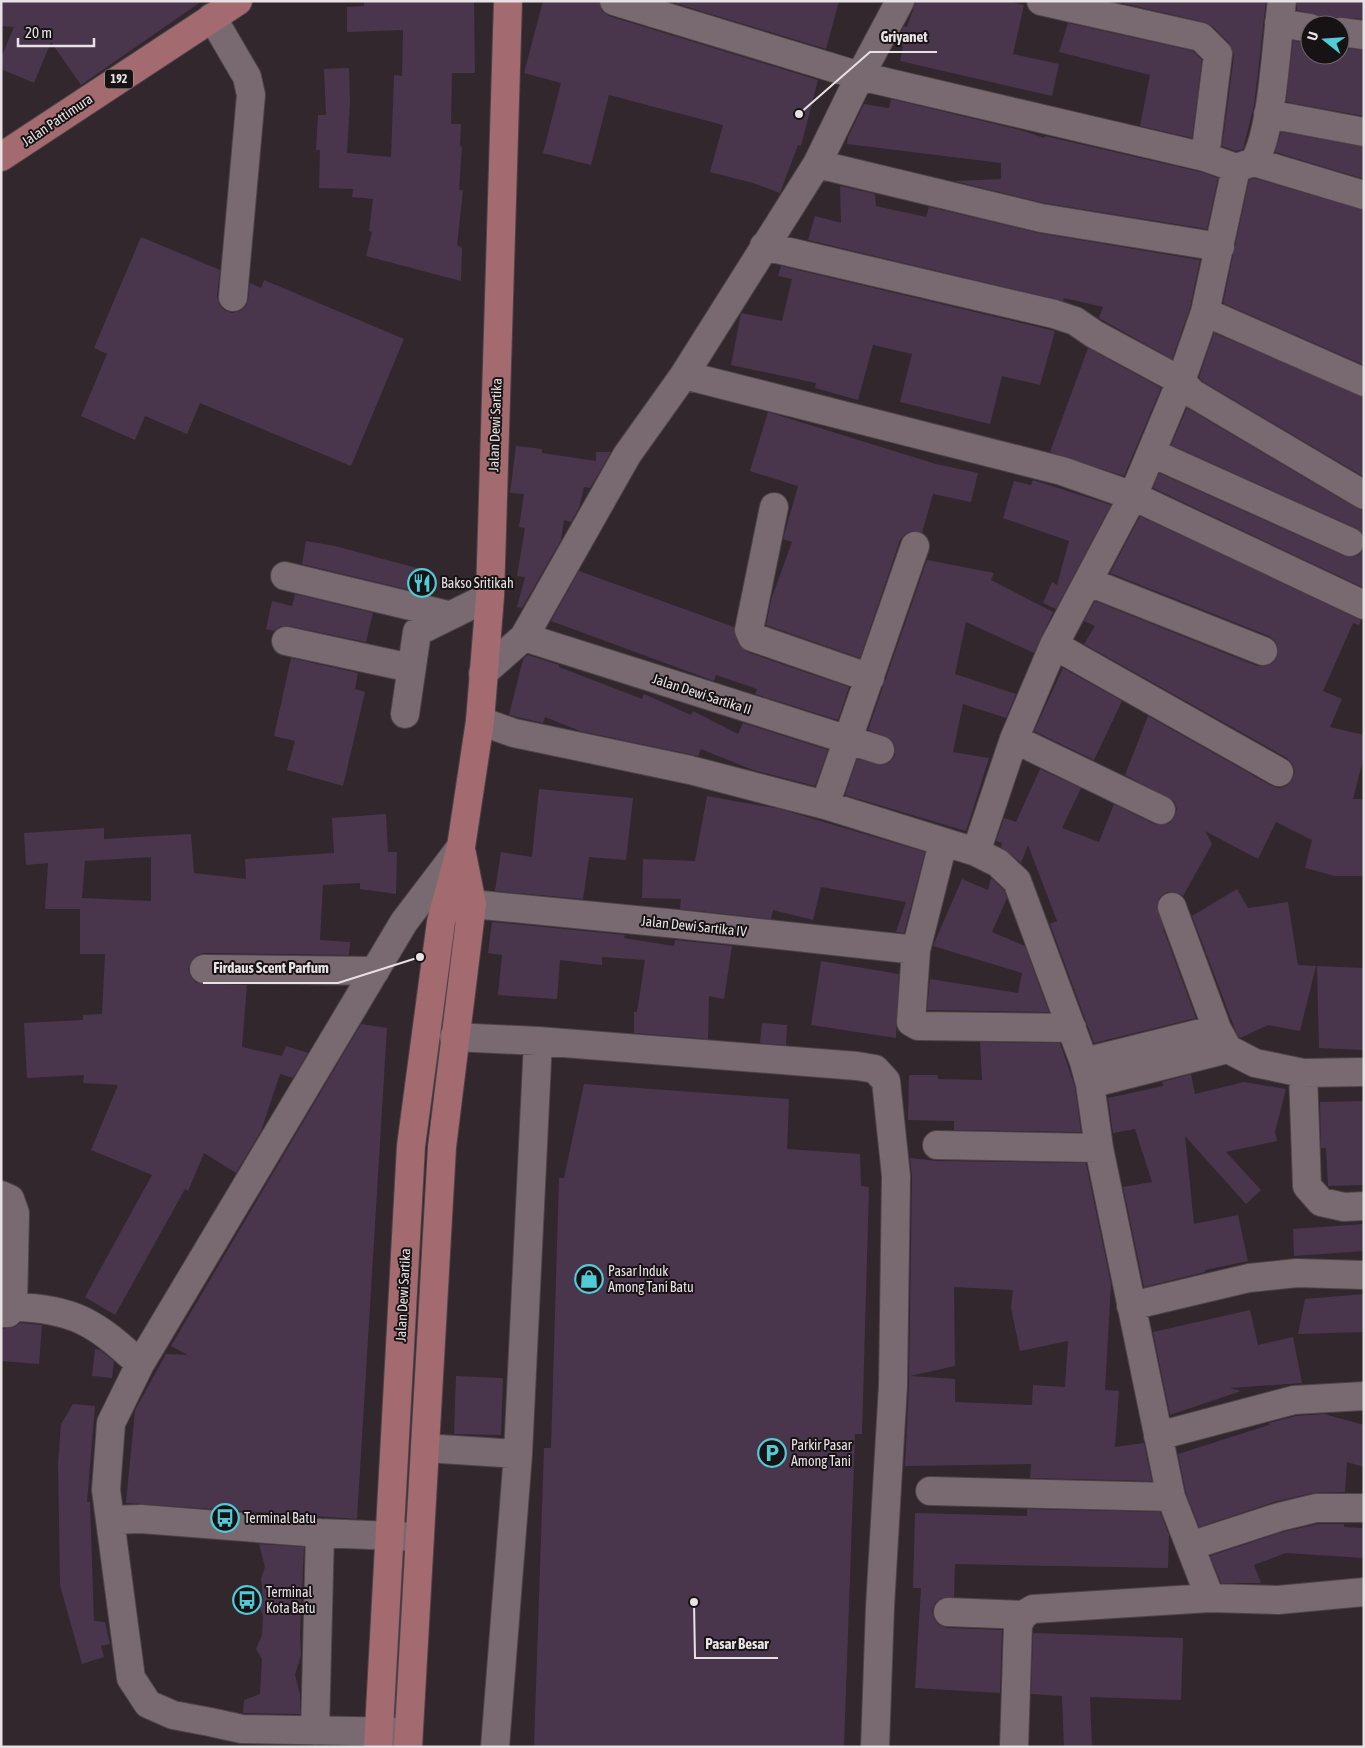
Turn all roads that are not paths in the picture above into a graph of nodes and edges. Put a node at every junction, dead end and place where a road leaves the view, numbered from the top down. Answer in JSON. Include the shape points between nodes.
{"nodes":[{"id":1,"x":238,"y":1,"type":"edge"},
{"id":2,"x":508,"y":1,"type":"edge"},
{"id":3,"x":614,"y":1,"type":"edge"},
{"id":4,"x":900,"y":1,"type":"edge"},
{"id":5,"x":1041,"y":1,"type":"edge"},
{"id":6,"x":1281,"y":12,"type":"edge"},
{"id":7,"x":212,"y":17,"type":"junction"},
{"id":8,"x":1300,"y":22,"type":"edge"},
{"id":9,"x":1350,"y":33,"type":"edge"},
{"id":10,"x":1364,"y":35,"type":"edge"},
{"id":11,"x":860,"y":76,"type":"junction"},
{"id":12,"x":1268,"y":114,"type":"junction"},
{"id":13,"x":1364,"y":132,"type":"edge"},
{"id":14,"x":1,"y":157,"type":"edge"},
{"id":15,"x":1205,"y":158,"type":"junction"},
{"id":16,"x":817,"y":164,"type":"junction"},
{"id":17,"x":1245,"y":165,"type":"junction"},
{"id":18,"x":1364,"y":195,"type":"edge"},
{"id":19,"x":764,"y":246,"type":"junction"},
{"id":20,"x":1220,"y":247,"type":"junction"},
{"id":21,"x":233,"y":297,"type":"dead end"},
{"id":22,"x":1205,"y":312,"type":"junction"},
{"id":23,"x":684,"y":375,"type":"junction"},
{"id":24,"x":1181,"y":381,"type":"junction"},
{"id":25,"x":1364,"y":382,"type":"edge"},
{"id":26,"x":1152,"y":453,"type":"junction"},
{"id":27,"x":1364,"y":495,"type":"edge"},
{"id":28,"x":1133,"y":496,"type":"junction"},
{"id":29,"x":774,"y":507,"type":"dead end"},
{"id":30,"x":1350,"y":542,"type":"dead end"},
{"id":31,"x":915,"y":546,"type":"dead end"},
{"id":32,"x":285,"y":576,"type":"dead end"},
{"id":33,"x":1089,"y":582,"type":"junction"},
{"id":34,"x":490,"y":596,"type":"junction"},
{"id":35,"x":1364,"y":605,"type":"edge"},
{"id":36,"x":448,"y":615,"type":"junction"},
{"id":37,"x":524,"y":637,"type":"junction"},
{"id":38,"x":286,"y":641,"type":"dead end"},
{"id":39,"x":1054,"y":645,"type":"junction"},
{"id":40,"x":1263,"y":651,"type":"dead end"},
{"id":41,"x":411,"y":668,"type":"junction"},
{"id":42,"x":483,"y":673,"type":"junction"},
{"id":43,"x":870,"y":678,"type":"junction"},
{"id":44,"x":405,"y":714,"type":"dead end"},
{"id":45,"x":480,"y":721,"type":"junction"},
{"id":46,"x":1014,"y":739,"type":"junction"},
{"id":47,"x":849,"y":741,"type":"junction"},
{"id":48,"x":880,"y":750,"type":"dead end"},
{"id":49,"x":1279,"y":772,"type":"dead end"},
{"id":50,"x":825,"y":805,"type":"junction"},
{"id":51,"x":1162,"y":810,"type":"dead end"},
{"id":52,"x":943,"y":843,"type":"junction"},
{"id":53,"x":461,"y":847,"type":"junction"},
{"id":54,"x":976,"y":852,"type":"junction"},
{"id":55,"x":472,"y":904,"type":"junction"},
{"id":56,"x":1172,"y":908,"type":"dead end"},
{"id":57,"x":916,"y":950,"type":"junction"},
{"id":58,"x":204,"y":969,"type":"dead end"},
{"id":59,"x":375,"y":971,"type":"junction"},
{"id":60,"x":1072,"y":1028,"type":"junction"},
{"id":61,"x":454,"y":1037,"type":"junction"},
{"id":62,"x":1222,"y":1039,"type":"junction"},
{"id":63,"x":538,"y":1041,"type":"junction"},
{"id":64,"x":1364,"y":1072,"type":"edge"},
{"id":65,"x":1087,"y":1073,"type":"junction"},
{"id":66,"x":1303,"y":1073,"type":"junction"},
{"id":67,"x":412,"y":1146,"type":"junction"},
{"id":68,"x":936,"y":1146,"type":"dead end"},
{"id":69,"x":442,"y":1147,"type":"junction"},
{"id":70,"x":1099,"y":1148,"type":"junction"},
{"id":71,"x":1,"y":1195,"type":"edge"},
{"id":72,"x":1364,"y":1206,"type":"edge"},
{"id":73,"x":1364,"y":1275,"type":"edge"},
{"id":74,"x":1131,"y":1306,"type":"junction"},
{"id":75,"x":13,"y":1309,"type":"edge"},
{"id":76,"x":140,"y":1364,"type":"junction"},
{"id":77,"x":1364,"y":1396,"type":"edge"},
{"id":78,"x":1158,"y":1436,"type":"junction"},
{"id":79,"x":425,"y":1448,"type":"junction"},
{"id":80,"x":518,"y":1454,"type":"junction"},
{"id":81,"x":930,"y":1491,"type":"dead end"},
{"id":82,"x":1171,"y":1497,"type":"junction"},
{"id":83,"x":1364,"y":1508,"type":"edge"},
{"id":84,"x":110,"y":1520,"type":"junction"},
{"id":85,"x":320,"y":1533,"type":"junction"},
{"id":86,"x":390,"y":1536,"type":"junction"},
{"id":87,"x":418,"y":1537,"type":"junction"},
{"id":88,"x":1190,"y":1546,"type":"junction"},
{"id":89,"x":1364,"y":1592,"type":"edge"},
{"id":90,"x":1210,"y":1598,"type":"junction"},
{"id":91,"x":948,"y":1612,"type":"dead end"},
{"id":92,"x":1023,"y":1615,"type":"junction"},
{"id":93,"x":315,"y":1731,"type":"junction"},
{"id":94,"x":379,"y":1739,"type":"edge"},
{"id":95,"x":408,"y":1739,"type":"edge"},
{"id":96,"x":495,"y":1747,"type":"edge"},
{"id":97,"x":875,"y":1747,"type":"edge"},
{"id":98,"x":1014,"y":1747,"type":"edge"}],
"edges":[{"from":1,"to":7,"type":"main road","name":"Jalan Pattimura","number":"192"},
{"from":2,"to":34,"type":"main road","name":"Jalan Dewi Sartika"},
{"from":3,"to":11,"type":"street"},
{"from":4,"to":11,"type":"street"},
{"from":5,"to":15,"type":"street","via":[[1178,31],[1201,37],[1210,44],[1218,54]]},
{"from":6,"to":8,"type":"street"},
{"from":6,"to":12,"type":"street"},
{"from":7,"to":14,"type":"main road","name":"Jalan Pattimura","number":"192"},
{"from":7,"to":21,"type":"street","via":[[247,77],[251,95]]},
{"from":9,"to":10,"type":"street"},
{"from":11,"to":15,"type":"street"},
{"from":11,"to":16,"type":"street"},
{"from":12,"to":13,"type":"street"},
{"from":12,"to":17,"type":"street","via":[[1261,144]]},
{"from":15,"to":17,"type":"street"},
{"from":16,"to":19,"type":"street"},
{"from":16,"to":20,"type":"street","via":[[1041,218]]},
{"from":17,"to":18,"type":"street"},
{"from":17,"to":20,"type":"street"},
{"from":19,"to":23,"type":"street"},
{"from":19,"to":24,"type":"street","via":[[1054,314],[1075,321]]},
{"from":20,"to":22,"type":"street"},
{"from":22,"to":24,"type":"street"},
{"from":22,"to":25,"type":"street"},
{"from":23,"to":28,"type":"street","via":[[1012,457]]},
{"from":23,"to":37,"type":"street","via":[[627,455]]},
{"from":24,"to":26,"type":"street"},
{"from":24,"to":27,"type":"street","via":[[1192,393]]},
{"from":26,"to":28,"type":"street"},
{"from":26,"to":30,"type":"street"},
{"from":28,"to":33,"type":"street"},
{"from":28,"to":35,"type":"street"},
{"from":29,"to":43,"type":"street","via":[[749,630],[752,637]]},
{"from":31,"to":43,"type":"street"},
{"from":32,"to":36,"type":"street"},
{"from":33,"to":39,"type":"street"},
{"from":33,"to":40,"type":"street"},
{"from":34,"to":36,"type":"street"},
{"from":34,"to":42,"type":"main road","name":"Jalan Dewi Sartika"},
{"from":36,"to":41,"type":"street","via":[[417,632]]},
{"from":37,"to":42,"type":"street"},
{"from":37,"to":47,"type":"street","name":"Jalan Dewi Sartika II"},
{"from":38,"to":41,"type":"street"},
{"from":39,"to":46,"type":"street"},
{"from":39,"to":49,"type":"street"},
{"from":41,"to":44,"type":"street"},
{"from":42,"to":45,"type":"main road","name":"Jalan Dewi Sartika"},
{"from":43,"to":47,"type":"street"},
{"from":45,"to":50,"type":"street","via":[[514,733],[690,770]]},
{"from":45,"to":53,"type":"main road","name":"Jalan Dewi Sartika"},
{"from":46,"to":51,"type":"street"},
{"from":46,"to":54,"type":"street"},
{"from":47,"to":48,"type":"street","name":"Jalan Dewi Sartika II"},
{"from":47,"to":50,"type":"street"},
{"from":50,"to":52,"type":"street"},
{"from":52,"to":54,"type":"street"},
{"from":52,"to":57,"type":"street"},
{"from":53,"to":55,"type":"main road","name":"Jalan Dewi Sartika"},
{"from":53,"to":59,"type":"street","via":[[404,922]]},
{"from":53,"to":67,"type":"main road","name":"Jalan Dewi Sartika","via":[[441,922]]},
{"from":54,"to":60,"type":"street","via":[[998,862],[1017,881]]},
{"from":55,"to":57,"type":"street","name":"Jalan Dewi Sartika IV"},
{"from":55,"to":61,"type":"main road","name":"Jalan Dewi Sartika"},
{"from":56,"to":62,"type":"street"},
{"from":57,"to":60,"type":"street","via":[[911,1022],[914,1025]]},
{"from":58,"to":59,"type":"street"},
{"from":59,"to":76,"type":"street"},
{"from":60,"to":65,"type":"street"},
{"from":61,"to":63,"type":"street"},
{"from":61,"to":69,"type":"main road","name":"Jalan Dewi Sartika"},
{"from":62,"to":65,"type":"street"},
{"from":62,"to":66,"type":"street","via":[[1255,1063]]},
{"from":63,"to":80,"type":"street"},
{"from":63,"to":97,"type":"street","via":[[857,1066],[875,1069],[886,1081],[896,1176],[893,1375]]},
{"from":64,"to":66,"type":"street"},
{"from":65,"to":70,"type":"street"},
{"from":66,"to":72,"type":"street","via":[[1307,1186],[1321,1202],[1344,1207]]},
{"from":67,"to":69,"type":"main road"},
{"from":67,"to":86,"type":"main road","name":"Jalan Dewi Sartika"},
{"from":68,"to":70,"type":"street"},
{"from":69,"to":79,"type":"main road","name":"Jalan Dewi Sartika"},
{"from":70,"to":74,"type":"street"},
{"from":71,"to":75,"type":"street","via":[[10,1199],[15,1213]]},
{"from":73,"to":74,"type":"street","via":[[1297,1273],[1249,1278]]},
{"from":74,"to":78,"type":"street"},
{"from":75,"to":76,"type":"street","via":[[72,1314],[110,1336]]},
{"from":76,"to":84,"type":"street","via":[[111,1423],[106,1490]]},
{"from":77,"to":78,"type":"street","via":[[1294,1400]]},
{"from":78,"to":82,"type":"street"},
{"from":79,"to":80,"type":"street"},
{"from":79,"to":87,"type":"main road","name":"Jalan Dewi Sartika"},
{"from":80,"to":96,"type":"street"},
{"from":81,"to":82,"type":"street"},
{"from":82,"to":88,"type":"street"},
{"from":83,"to":88,"type":"street","via":[[1316,1508]]},
{"from":84,"to":85,"type":"street","via":[[141,1519]]},
{"from":84,"to":93,"type":"street","via":[[131,1678],[148,1704],[172,1715],[242,1728]]},
{"from":85,"to":86,"type":"street"},
{"from":85,"to":93,"type":"street"},
{"from":86,"to":87,"type":"street"},
{"from":86,"to":94,"type":"main road","name":"Jalan Dewi Sartika"},
{"from":87,"to":95,"type":"main road","name":"Jalan Dewi Sartika"},
{"from":88,"to":90,"type":"street"},
{"from":89,"to":90,"type":"street","via":[[1278,1600]]},
{"from":90,"to":92,"type":"street","via":[[1033,1609]]},
{"from":91,"to":92,"type":"street"},
{"from":92,"to":98,"type":"street","via":[[1018,1625]]},
{"from":93,"to":94,"type":"street"},
{"from":94,"to":95,"type":"street"}]}
